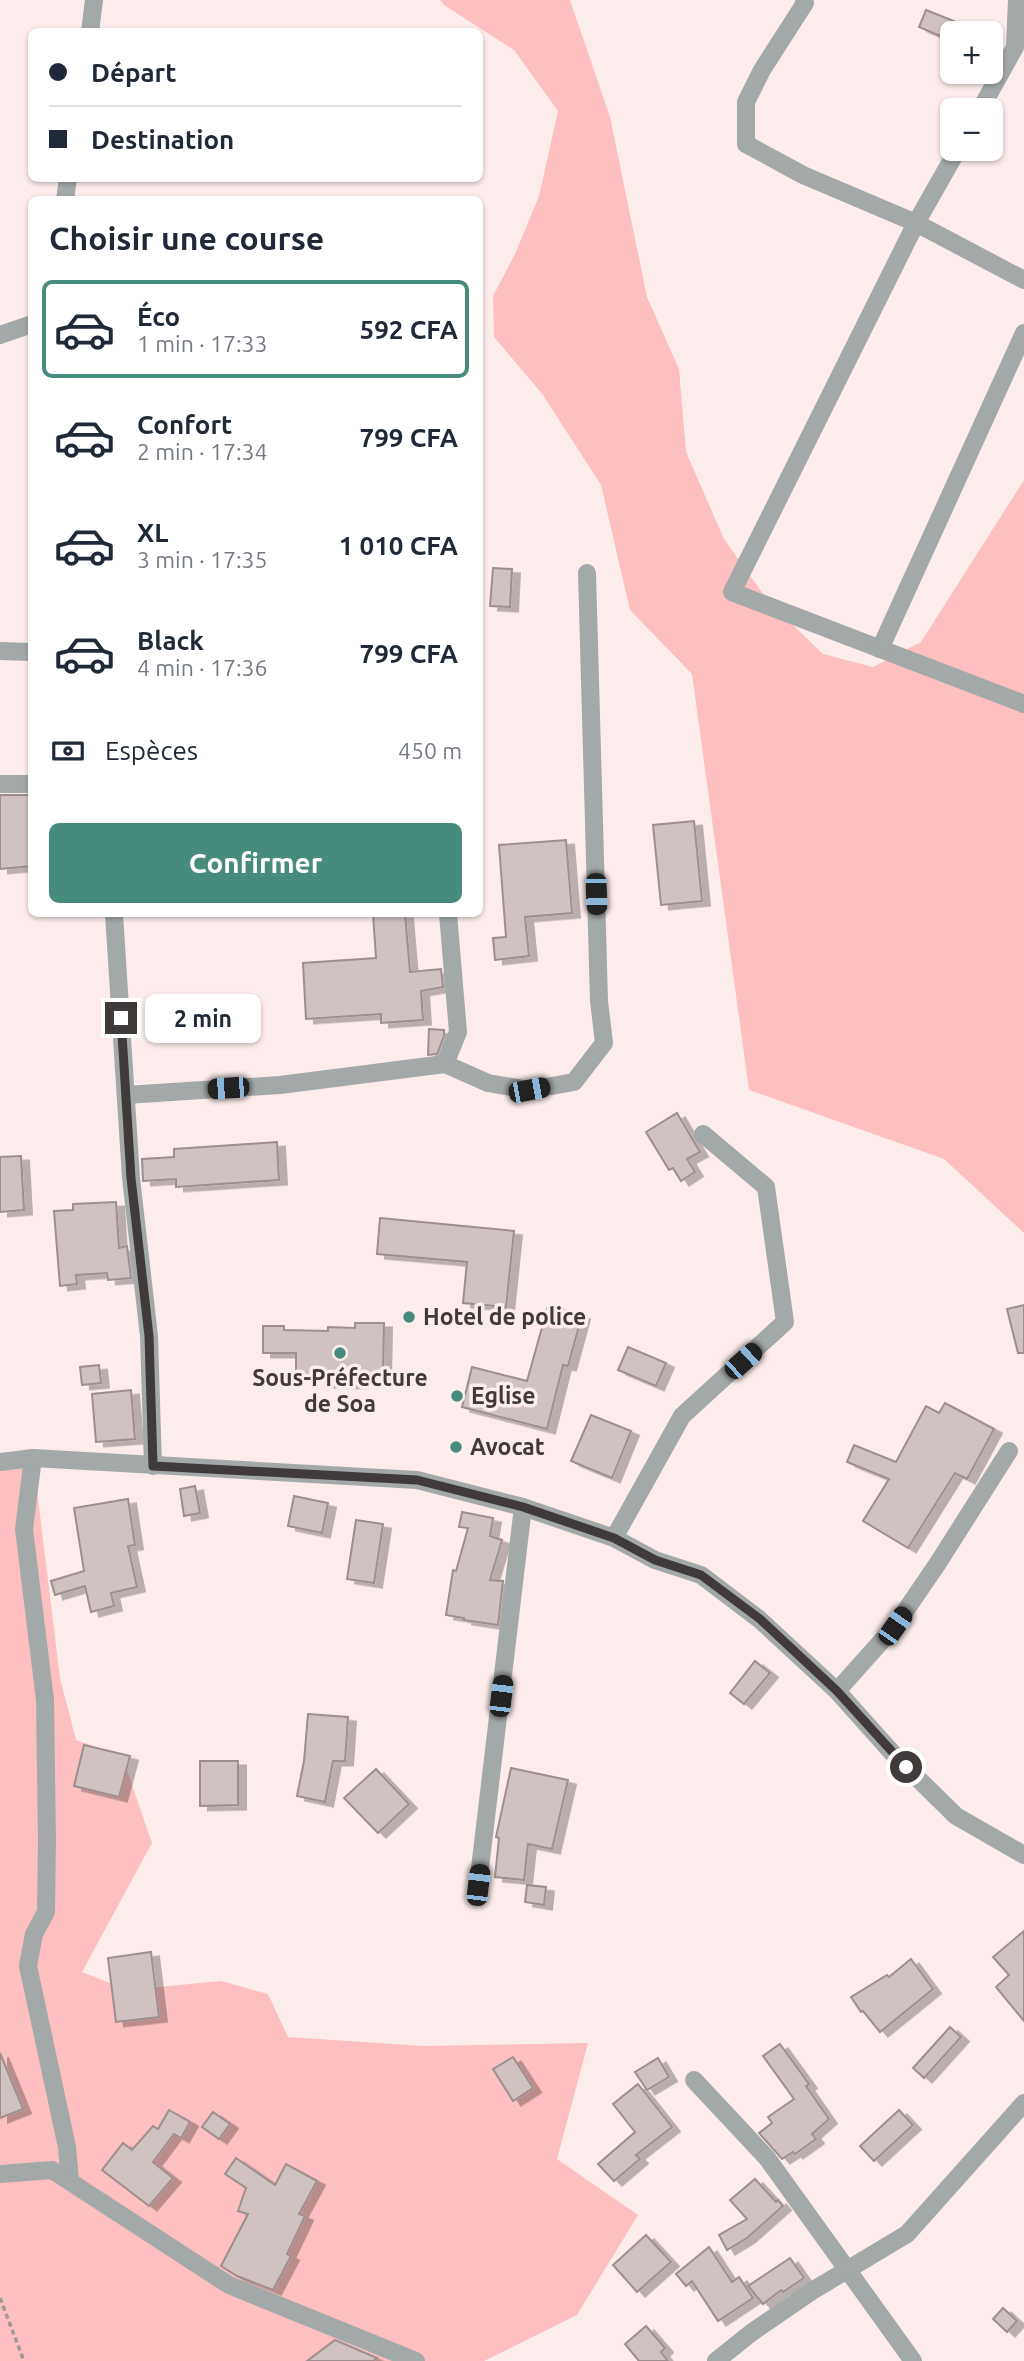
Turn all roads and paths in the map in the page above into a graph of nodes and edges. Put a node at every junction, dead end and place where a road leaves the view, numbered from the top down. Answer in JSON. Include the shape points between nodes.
{"nodes":[{"id":1,"x":94,"y":0,"type":"edge"},
{"id":2,"x":804,"y":0,"type":"edge"},
{"id":3,"x":1017,"y":0,"type":"edge"},
{"id":4,"x":90,"y":28,"type":"edge"},
{"id":5,"x":987,"y":98,"type":"edge"},
{"id":6,"x":951,"y":161,"type":"edge"},
{"id":7,"x":916,"y":223,"type":"junction"},
{"id":8,"x":1024,"y":280,"type":"edge"},
{"id":9,"x":28,"y":325,"type":"edge"},
{"id":10,"x":1024,"y":333,"type":"edge"},
{"id":11,"x":0,"y":335,"type":"edge"},
{"id":12,"x":587,"y":573,"type":"dead end"},
{"id":13,"x":880,"y":649,"type":"junction"},
{"id":14,"x":0,"y":651,"type":"edge"},
{"id":15,"x":28,"y":652,"type":"edge"},
{"id":16,"x":1024,"y":704,"type":"edge"},
{"id":17,"x":0,"y":784,"type":"edge"},
{"id":18,"x":28,"y":784,"type":"edge"},
{"id":19,"x":114,"y":917,"type":"edge"},
{"id":20,"x":448,"y":917,"type":"edge"},
{"id":21,"x":445,"y":1064,"type":"junction"},
{"id":22,"x":126,"y":1095,"type":"junction"},
{"id":23,"x":703,"y":1134,"type":"dead end"},
{"id":24,"x":1009,"y":1451,"type":"dead end"},
{"id":25,"x":33,"y":1458,"type":"junction"},
{"id":26,"x":0,"y":1462,"type":"edge"},
{"id":27,"x":153,"y":1466,"type":"junction"},
{"id":28,"x":523,"y":1507,"type":"junction"},
{"id":29,"x":614,"y":1538,"type":"junction"},
{"id":30,"x":837,"y":1691,"type":"junction"},
{"id":31,"x":1024,"y":1854,"type":"edge"},
{"id":32,"x":478,"y":1885,"type":"dead end"},
{"id":33,"x":694,"y":2080,"type":"dead end"},
{"id":34,"x":1024,"y":2104,"type":"edge"},
{"id":35,"x":0,"y":2174,"type":"edge"},
{"id":36,"x":70,"y":2181,"type":"junction"},
{"id":37,"x":848,"y":2270,"type":"junction"},
{"id":38,"x":0,"y":2298,"type":"edge"},
{"id":39,"x":24,"y":2361,"type":"edge"},
{"id":40,"x":416,"y":2361,"type":"edge"},
{"id":41,"x":716,"y":2361,"type":"edge"},
{"id":42,"x":913,"y":2361,"type":"edge"}],
"edges":[{"from":1,"to":4,"type":"street"},
{"from":2,"to":7,"type":"street","via":[[746,102],[746,144],[803,175]]},
{"from":3,"to":5,"type":"street","via":[[1015,47]]},
{"from":6,"to":7,"type":"street"},
{"from":7,"to":8,"type":"street"},
{"from":7,"to":13,"type":"street","via":[[732,592]]},
{"from":9,"to":11,"type":"street"},
{"from":10,"to":13,"type":"street"},
{"from":12,"to":21,"type":"street","via":[[604,1043],[574,1082],[529,1090],[488,1083]]},
{"from":13,"to":16,"type":"street"},
{"from":14,"to":15,"type":"street"},
{"from":17,"to":18,"type":"street"},
{"from":19,"to":22,"type":"street"},
{"from":20,"to":21,"type":"street","via":[[458,1032]]},
{"from":21,"to":22,"type":"street","via":[[280,1085]]},
{"from":22,"to":27,"type":"street","via":[[149,1336]]},
{"from":23,"to":29,"type":"street","via":[[766,1187],[786,1322],[682,1416]]},
{"from":24,"to":30,"type":"street","via":[[895,1626]]},
{"from":25,"to":26,"type":"street"},
{"from":25,"to":27,"type":"street"},
{"from":25,"to":36,"type":"street","via":[[24,1529],[45,1700],[47,1840],[46,1912],[34,1934],[28,1966],[67,2147]]},
{"from":27,"to":28,"type":"street","via":[[417,1480]]},
{"from":28,"to":29,"type":"street"},
{"from":28,"to":32,"type":"street"},
{"from":29,"to":30,"type":"street","via":[[655,1560],[701,1575],[760,1619]]},
{"from":30,"to":31,"type":"street","via":[[956,1816]]},
{"from":33,"to":37,"type":"street","via":[[767,2158]]},
{"from":34,"to":37,"type":"street","via":[[907,2234]]},
{"from":35,"to":36,"type":"street","via":[[52,2170]]},
{"from":36,"to":40,"type":"street","via":[[229,2285]]},
{"from":37,"to":41,"type":"street"},
{"from":37,"to":42,"type":"street"},
{"from":38,"to":39,"type":"path"}]}
